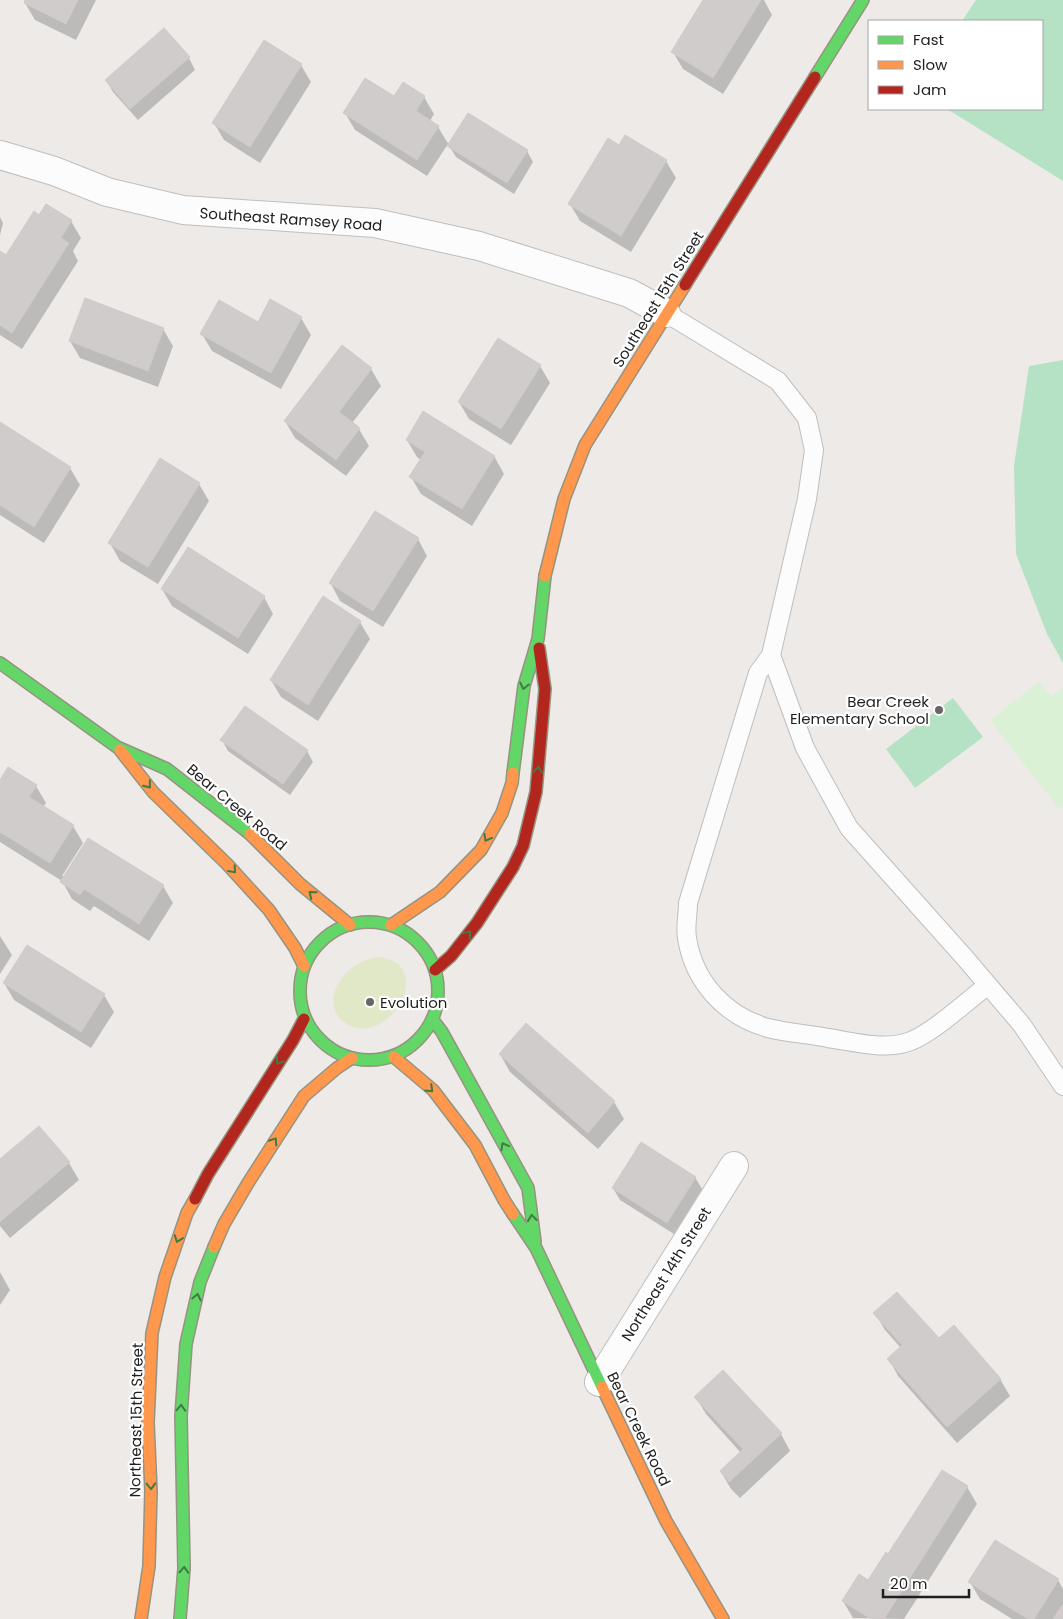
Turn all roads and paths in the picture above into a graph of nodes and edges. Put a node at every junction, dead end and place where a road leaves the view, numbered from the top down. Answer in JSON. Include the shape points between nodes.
{"nodes":[{"id":1,"x":863,"y":0,"type":"edge"},
{"id":2,"x":0,"y":155,"type":"edge"},
{"id":3,"x":666,"y":313,"type":"junction"},
{"id":4,"x":538,"y":639,"type":"junction"},
{"id":5,"x":771,"y":655,"type":"junction"},
{"id":6,"x":0,"y":663,"type":"edge"},
{"id":7,"x":118,"y":747,"type":"junction"},
{"id":8,"x":350,"y":925,"type":"junction"},
{"id":9,"x":391,"y":926,"type":"junction"},
{"id":10,"x":304,"y":966,"type":"junction"},
{"id":11,"x":435,"y":970,"type":"junction"},
{"id":12,"x":988,"y":985,"type":"junction"},
{"id":13,"x":304,"y":1020,"type":"junction"},
{"id":14,"x":433,"y":1020,"type":"junction"},
{"id":15,"x":394,"y":1057,"type":"junction"},
{"id":16,"x":352,"y":1058,"type":"junction"},
{"id":17,"x":1063,"y":1086,"type":"edge"},
{"id":18,"x":734,"y":1166,"type":"dead end"},
{"id":19,"x":536,"y":1248,"type":"junction"},
{"id":20,"x":599,"y":1382,"type":"junction"},
{"id":21,"x":141,"y":1619,"type":"edge"},
{"id":22,"x":180,"y":1619,"type":"edge"},
{"id":23,"x":723,"y":1619,"type":"edge"}],
"edges":[{"from":1,"to":3,"type":"main road","name":"Southeast 15th Street"},
{"from":2,"to":3,"type":"street","name":"Southeast Ramsey Road","via":[[54,171],[107,192],[183,210],[375,223],[479,246],[629,293]]},
{"from":3,"to":4,"type":"main road","name":"Southeast 15th Street","via":[[585,445],[564,499],[546,568]]},
{"from":3,"to":5,"type":"lane","via":[[778,381],[806,418],[814,450],[808,499]]},
{"from":4,"to":9,"type":"main road","name":"Southeast 15th Street","one_way":true,"via":[[524,686],[512,783],[502,813],[481,850],[440,892]]},
{"from":11,"to":4,"type":"main road","name":"Southeast 15th Street","one_way":true,"via":[[451,956],[477,923],[523,846],[536,792],[545,689]]},
{"from":5,"to":12,"type":"lane","via":[[806,748],[849,828]]},
{"from":5,"to":12,"type":"lane","via":[[758,673],[688,903],[686,936],[694,968],[712,995],[738,1016],[768,1028],[873,1044],[911,1041],[928,1032]]},
{"from":6,"to":7,"type":"main road","name":"Bear Creek Road"},
{"from":8,"to":7,"type":"main road","name":"Bear Creek Road","one_way":true,"via":[[300,884],[253,837],[167,769]]},
{"from":7,"to":10,"type":"main road","name":"Bear Creek Road","one_way":true,"via":[[153,792],[269,910]]},
{"from":8,"to":9,"type":"main road","via":[[371,922]]},
{"from":8,"to":10,"type":"main road","via":[[325,938]]},
{"from":9,"to":11,"type":"main road","via":[[410,935],[425,951]]},
{"from":10,"to":13,"type":"main road","via":[[300,985]]},
{"from":11,"to":14,"type":"main road","via":[[438,1003]]},
{"from":12,"to":17,"type":"lane","via":[[1022,1025]]},
{"from":13,"to":16,"type":"main road","via":[[333,1051]]},
{"from":13,"to":21,"type":"main road","name":"Northeast 15th Street","one_way":true,"via":[[208,1174],[187,1214],[165,1277],[152,1333],[148,1423],[151,1491],[149,1566]]},
{"from":14,"to":15,"type":"main road","via":[[410,1048]]},
{"from":19,"to":14,"type":"main road","name":"Bear Creek Road","one_way":true,"via":[[528,1188]]},
{"from":15,"to":16,"type":"main road","via":[[372,1061]]},
{"from":15,"to":19,"type":"main road","name":"Bear Creek Road","one_way":true,"via":[[433,1090],[475,1146],[504,1200]]},
{"from":22,"to":16,"type":"main road","one_way":true,"via":[[184,1568],[181,1416],[186,1344],[200,1282],[224,1224],[304,1096]]},
{"from":18,"to":20,"type":"street","name":"Northeast 14th Street"},
{"from":19,"to":20,"type":"main road","name":"Bear Creek Road"},
{"from":20,"to":23,"type":"main road","name":"Bear Creek Road","via":[[666,1521]]}]}
